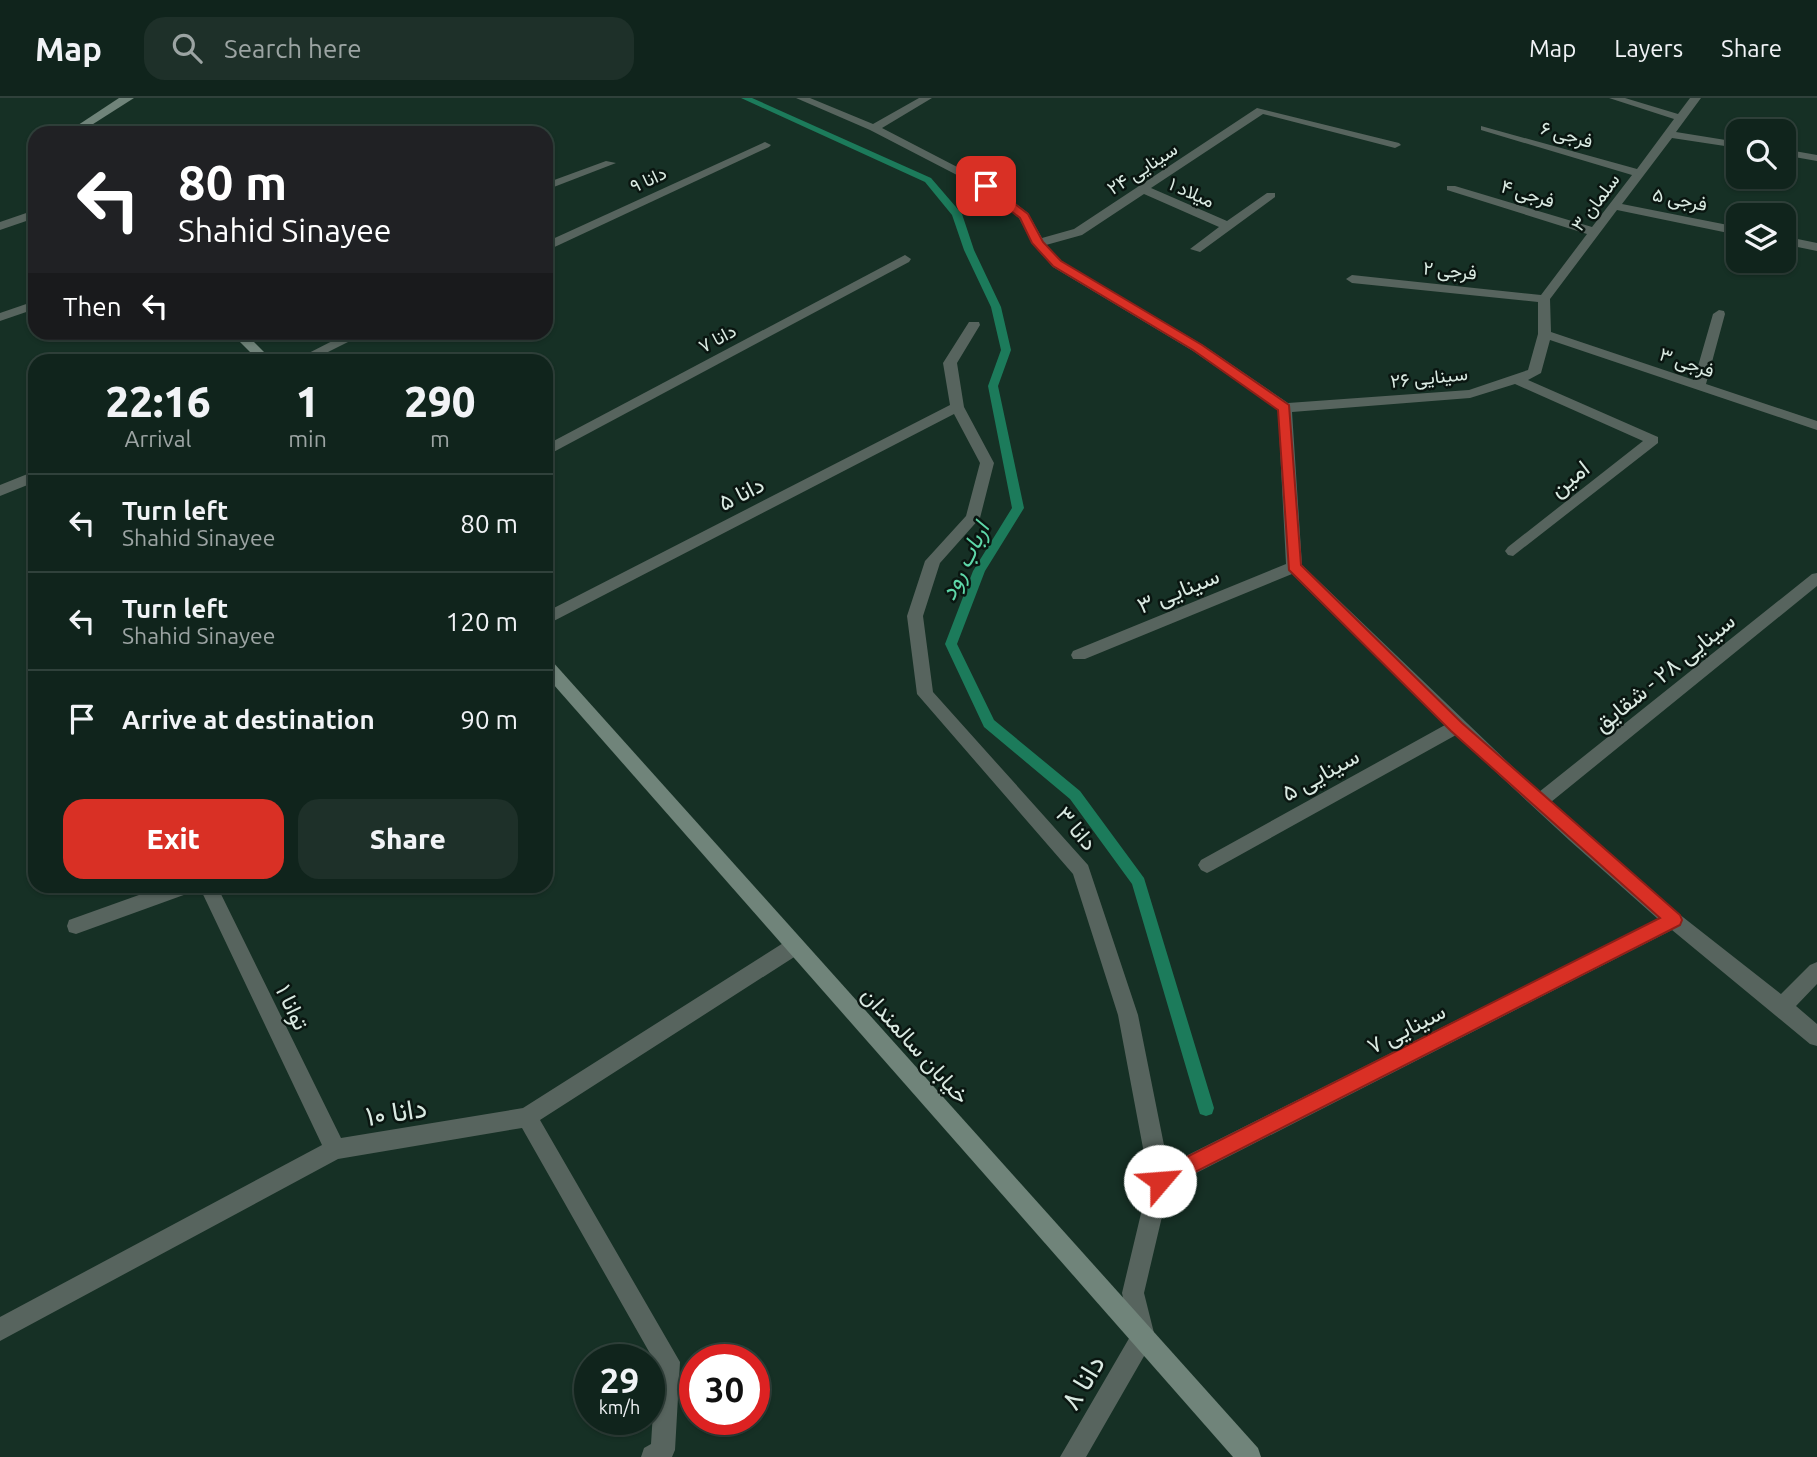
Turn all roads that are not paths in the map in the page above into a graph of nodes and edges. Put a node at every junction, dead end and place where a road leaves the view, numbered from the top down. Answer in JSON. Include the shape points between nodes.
{"nodes":[{"id":1,"x":129,"y":98,"type":"edge"},
{"id":2,"x":801,"y":98,"type":"edge"},
{"id":3,"x":928,"y":98,"type":"edge"},
{"id":4,"x":1614,"y":98,"type":"edge"},
{"id":5,"x":1696,"y":98,"type":"edge"},
{"id":6,"x":1681,"y":118,"type":"junction"},
{"id":7,"x":82,"y":126,"type":"edge"},
{"id":8,"x":874,"y":128,"type":"junction"},
{"id":9,"x":1485,"y":128,"type":"dead end"},
{"id":10,"x":1669,"y":134,"type":"junction"},
{"id":11,"x":1726,"y":143,"type":"edge"},
{"id":12,"x":765,"y":145,"type":"dead end"},
{"id":13,"x":1395,"y":145,"type":"dead end"},
{"id":14,"x":1796,"y":154,"type":"edge"},
{"id":15,"x":1817,"y":158,"type":"edge"},
{"id":16,"x":610,"y":163,"type":"dead end"},
{"id":17,"x":1639,"y":173,"type":"junction"},
{"id":18,"x":553,"y":184,"type":"edge"},
{"id":19,"x":1451,"y":188,"type":"dead end"},
{"id":20,"x":1143,"y":189,"type":"junction"},
{"id":21,"x":1271,"y":195,"type":"dead end"},
{"id":22,"x":1614,"y":206,"type":"junction"},
{"id":23,"x":28,"y":216,"type":"edge"},
{"id":24,"x":0,"y":226,"type":"edge"},
{"id":25,"x":1227,"y":226,"type":"junction"},
{"id":26,"x":1726,"y":229,"type":"edge"},
{"id":27,"x":1595,"y":232,"type":"junction"},
{"id":28,"x":1038,"y":243,"type":"junction"},
{"id":29,"x":1796,"y":243,"type":"edge"},
{"id":30,"x":553,"y":244,"type":"edge"},
{"id":31,"x":1817,"y":247,"type":"edge"},
{"id":32,"x":1196,"y":249,"type":"dead end"},
{"id":33,"x":905,"y":259,"type":"dead end"},
{"id":34,"x":1352,"y":279,"type":"dead end"},
{"id":35,"x":1544,"y":299,"type":"junction"},
{"id":36,"x":28,"y":307,"type":"edge"},
{"id":37,"x":1719,"y":314,"type":"dead end"},
{"id":38,"x":0,"y":317,"type":"edge"},
{"id":39,"x":974,"y":325,"type":"dead end"},
{"id":40,"x":1545,"y":334,"type":"junction"},
{"id":41,"x":244,"y":340,"type":"edge"},
{"id":42,"x":345,"y":340,"type":"edge"},
{"id":43,"x":259,"y":354,"type":"edge"},
{"id":44,"x":315,"y":354,"type":"edge"},
{"id":45,"x":1515,"y":379,"type":"junction"},
{"id":46,"x":1699,"y":386,"type":"junction"},
{"id":47,"x":957,"y":407,"type":"junction"},
{"id":48,"x":1284,"y":408,"type":"junction"},
{"id":49,"x":1817,"y":426,"type":"edge"},
{"id":50,"x":553,"y":448,"type":"edge"},
{"id":51,"x":28,"y":479,"type":"edge"},
{"id":52,"x":0,"y":491,"type":"edge"},
{"id":53,"x":1513,"y":551,"type":"dead end"},
{"id":54,"x":1294,"y":567,"type":"junction"},
{"id":55,"x":1817,"y":578,"type":"edge"},
{"id":56,"x":553,"y":615,"type":"edge"},
{"id":57,"x":1079,"y":655,"type":"dead end"},
{"id":58,"x":553,"y":673,"type":"edge"},
{"id":59,"x":1456,"y":727,"type":"junction"},
{"id":60,"x":1539,"y":802,"type":"junction"},
{"id":61,"x":1207,"y":864,"type":"dead end"},
{"id":62,"x":166,"y":893,"type":"edge"},
{"id":63,"x":211,"y":893,"type":"edge"},
{"id":64,"x":1674,"y":920,"type":"junction"},
{"id":65,"x":76,"y":926,"type":"dead end"},
{"id":66,"x":796,"y":946,"type":"junction"},
{"id":67,"x":1817,"y":971,"type":"edge"},
{"id":68,"x":1783,"y":1006,"type":"junction"},
{"id":69,"x":1817,"y":1037,"type":"edge"},
{"id":70,"x":527,"y":1117,"type":"junction"},
{"id":71,"x":335,"y":1149,"type":"junction"},
{"id":72,"x":1160,"y":1181,"type":"junction"},
{"id":73,"x":0,"y":1329,"type":"edge"},
{"id":74,"x":1143,"y":1337,"type":"junction"},
{"id":75,"x":653,"y":1457,"type":"edge"},
{"id":76,"x":1072,"y":1457,"type":"edge"},
{"id":77,"x":1249,"y":1457,"type":"edge"}],
"edges":[{"from":1,"to":7,"type":"street"},
{"from":2,"to":8,"type":"street"},
{"from":3,"to":8,"type":"street"},
{"from":4,"to":6,"type":"street"},
{"from":5,"to":6,"type":"street","name":"سلمان ۳"},
{"from":6,"to":10,"type":"street","name":"سلمان ۳"},
{"from":8,"to":28,"type":"street","via":[[986,186],[1024,216]]},
{"from":9,"to":17,"type":"street","name":"فرجی ۶"},
{"from":10,"to":11,"type":"street"},
{"from":10,"to":17,"type":"street","name":"سلمان ۳"},
{"from":12,"to":30,"type":"street","name":"دانا ۹"},
{"from":13,"to":20,"type":"street","name":"سینایی ۲۴","via":[[1261,110]]},
{"from":14,"to":15,"type":"street"},
{"from":16,"to":18,"type":"street"},
{"from":17,"to":22,"type":"street","name":"سلمان ۳"},
{"from":19,"to":27,"type":"street","name":"فرجی ۴"},
{"from":20,"to":25,"type":"street","name":"میلاد ۱"},
{"from":20,"to":28,"type":"street","name":"سینایی ۲۴","via":[[1078,232]]},
{"from":21,"to":25,"type":"street"},
{"from":22,"to":26,"type":"street","name":"فرجی ۵"},
{"from":22,"to":27,"type":"street","name":"سلمان ۳"},
{"from":23,"to":24,"type":"street"},
{"from":25,"to":32,"type":"street"},
{"from":27,"to":35,"type":"street","name":"سلمان ۳"},
{"from":28,"to":48,"type":"street","via":[[1057,264],[1198,348]]},
{"from":29,"to":31,"type":"street"},
{"from":33,"to":50,"type":"street","name":"دانا ۷"},
{"from":34,"to":35,"type":"street","name":"فرجی ۲"},
{"from":35,"to":40,"type":"street"},
{"from":36,"to":38,"type":"street"},
{"from":37,"to":46,"type":"street"},
{"from":39,"to":47,"type":"street","name":"دانا ۳","via":[[950,363]]},
{"from":40,"to":45,"type":"street","name":"سینایی ۲۶","via":[[1534,373]]},
{"from":40,"to":46,"type":"street","name":"فرجی ۳"},
{"from":41,"to":43,"type":"street"},
{"from":42,"to":44,"type":"street"},
{"from":45,"to":48,"type":"street","name":"سینایی ۲۶","via":[[1471,394]]},
{"from":45,"to":53,"type":"street","name":"امین","via":[[1653,440]]},
{"from":46,"to":49,"type":"street","name":"فرجی ۳"},
{"from":47,"to":56,"type":"street","name":"دانا ۵"},
{"from":47,"to":72,"type":"street","name":"دانا ۳","via":[[988,463],[973,517],[933,561],[915,616],[925,694],[1081,870],[1128,1015]]},
{"from":48,"to":54,"type":"street"},
{"from":51,"to":52,"type":"street"},
{"from":54,"to":57,"type":"street","name":"سینایی ۳"},
{"from":54,"to":59,"type":"street"},
{"from":55,"to":60,"type":"street","name":"سینایی ۲۸ - شقایق"},
{"from":58,"to":66,"type":"street","name":"خیابان سالمندان"},
{"from":59,"to":60,"type":"street"},
{"from":59,"to":61,"type":"street","name":"سینایی ۵"},
{"from":60,"to":64,"type":"street"},
{"from":62,"to":65,"type":"street"},
{"from":63,"to":71,"type":"street","name":"توانا ۱"},
{"from":64,"to":68,"type":"street"},
{"from":64,"to":72,"type":"street","name":"سینایی ۷"},
{"from":66,"to":70,"type":"street","name":"دانا ۱۰"},
{"from":66,"to":74,"type":"street","name":"خیابان سالمندان"},
{"from":67,"to":68,"type":"street"},
{"from":68,"to":69,"type":"street"},
{"from":70,"to":71,"type":"street","name":"دانا ۱۰"},
{"from":70,"to":75,"type":"street","via":[[668,1362],[663,1450]]},
{"from":71,"to":73,"type":"street","name":"دانا ۱۰"},
{"from":72,"to":74,"type":"street","name":"دانا ۳","via":[[1133,1293]]},
{"from":74,"to":76,"type":"street","name":"دانا ۸"},
{"from":74,"to":77,"type":"street","name":"خیابان سالمندان"}]}
